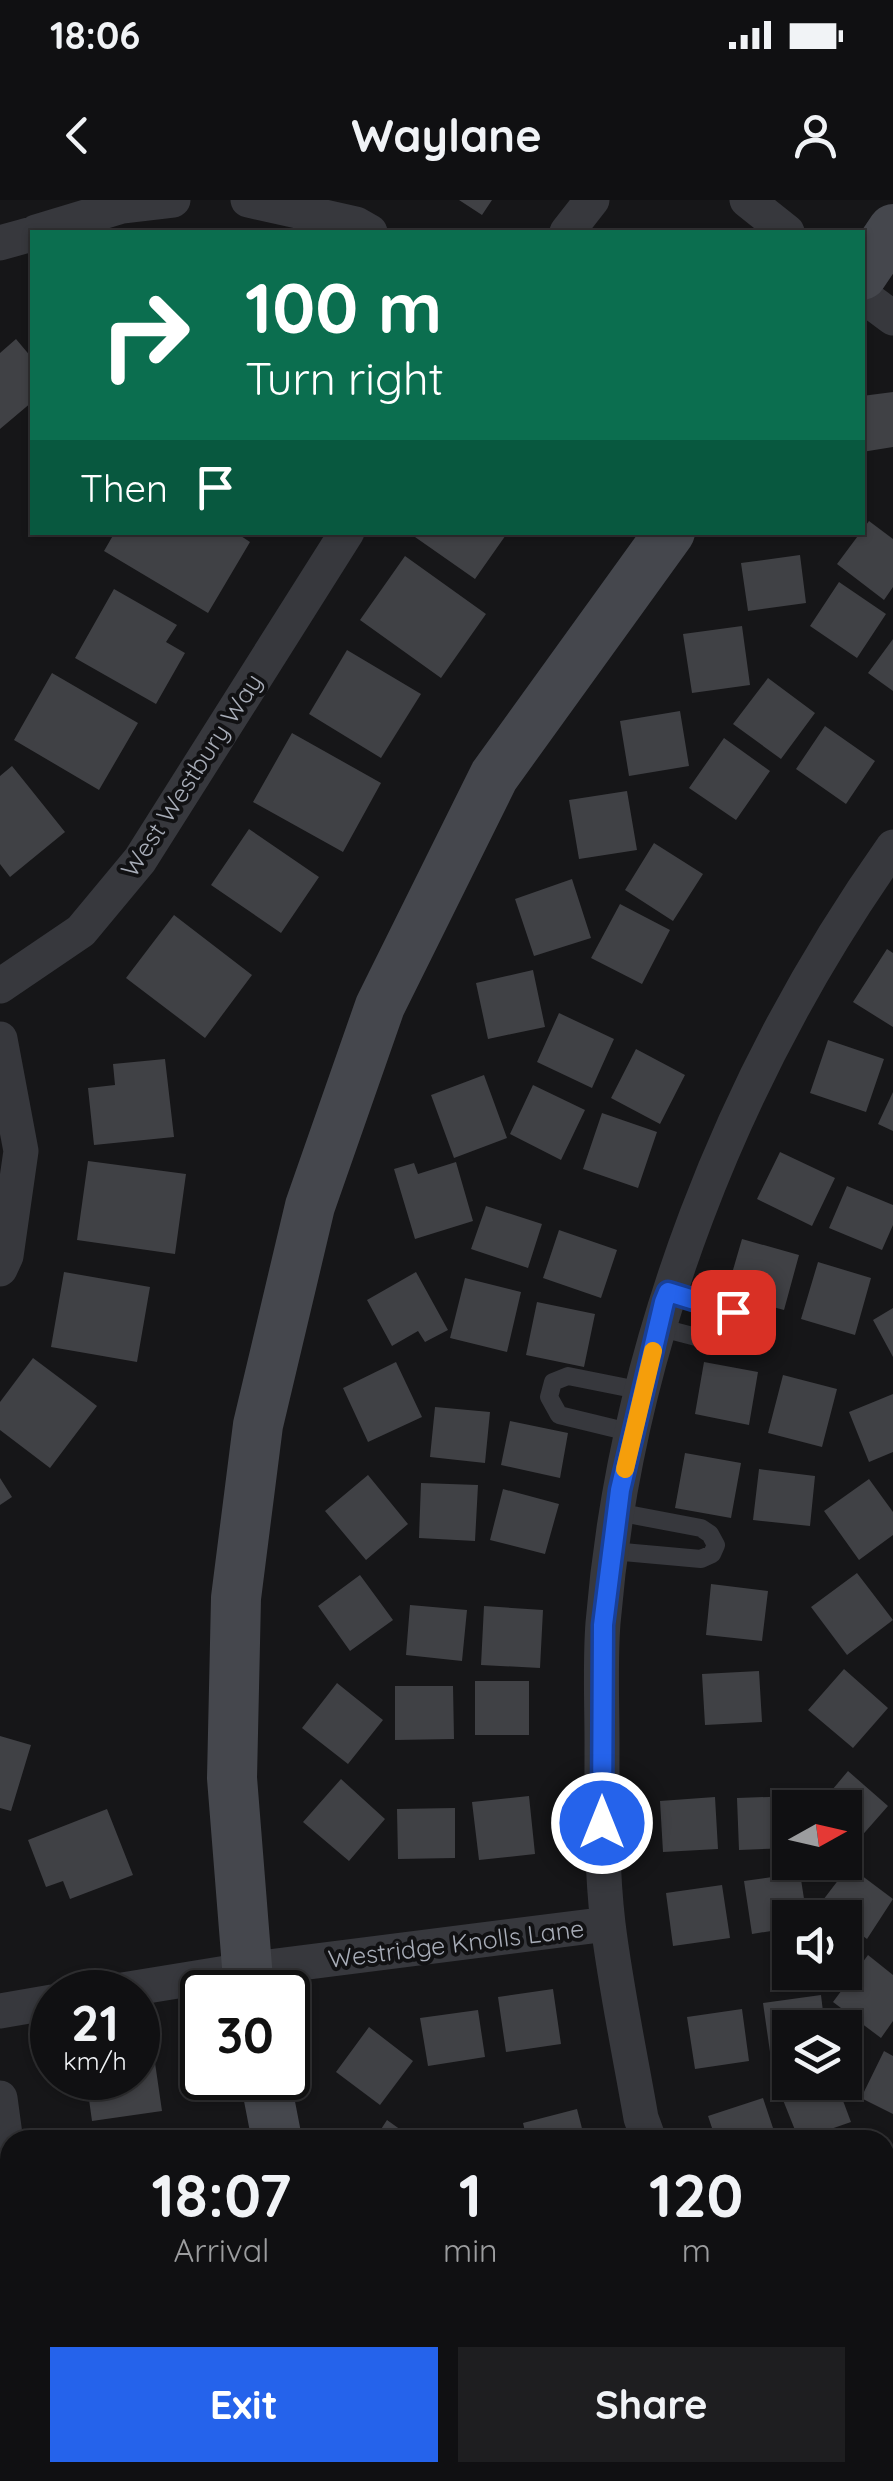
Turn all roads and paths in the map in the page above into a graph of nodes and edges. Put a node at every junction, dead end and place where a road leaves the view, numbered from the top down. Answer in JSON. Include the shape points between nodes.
{"nodes":[{"id":1,"x":173,"y":200,"type":"edge"},
{"id":2,"x":248,"y":200,"type":"edge"},
{"id":3,"x":592,"y":200,"type":"edge"},
{"id":4,"x":747,"y":200,"type":"edge"},
{"id":5,"x":893,"y":229,"type":"edge"},
{"id":6,"x":44,"y":230,"type":"edge"},
{"id":7,"x":366,"y":230,"type":"edge"},
{"id":8,"x":570,"y":230,"type":"edge"},
{"id":9,"x":784,"y":230,"type":"edge"},
{"id":10,"x":30,"y":234,"type":"edge"},
{"id":11,"x":0,"y":244,"type":"edge"},
{"id":12,"x":865,"y":271,"type":"edge"},
{"id":13,"x":865,"y":296,"type":"edge"},
{"id":14,"x":893,"y":318,"type":"edge"},
{"id":15,"x":345,"y":535,"type":"edge"},
{"id":16,"x":668,"y":535,"type":"edge"},
{"id":17,"x":893,"y":847,"type":"edge"},
{"id":18,"x":0,"y":986,"type":"edge"},
{"id":19,"x":0,"y":1039,"type":"edge"},
{"id":20,"x":0,"y":1269,"type":"edge"},
{"id":21,"x":668,"y":1292,"type":"junction"},
{"id":22,"x":658,"y":1327,"type":"junction"},
{"id":23,"x":643,"y":1391,"type":"junction"},
{"id":24,"x":634,"y":1433,"type":"junction"},
{"id":25,"x":618,"y":1512,"type":"junction"},
{"id":26,"x":612,"y":1552,"type":"junction"},
{"id":27,"x":608,"y":1924,"type":"junction"},
{"id":28,"x":246,"y":1970,"type":"edge"},
{"id":29,"x":310,"y":1971,"type":"edge"},
{"id":30,"x":30,"y":2006,"type":"edge"},
{"id":31,"x":0,"y":2011,"type":"edge"},
{"id":32,"x":0,"y":2098,"type":"edge"},
{"id":33,"x":269,"y":2100,"type":"edge"},
{"id":34,"x":4,"y":2130,"type":"edge"},
{"id":35,"x":275,"y":2130,"type":"edge"},
{"id":36,"x":645,"y":2130,"type":"edge"}],
"edges":[{"from":1,"to":6,"type":"street","via":[[122,206]]},
{"from":2,"to":7,"type":"street"},
{"from":3,"to":8,"type":"street"},
{"from":4,"to":9,"type":"street"},
{"from":5,"to":12,"type":"street"},
{"from":10,"to":11,"type":"street"},
{"from":13,"to":14,"type":"street"},
{"from":15,"to":18,"type":"street","name":"West Westbury Way","via":[[140,860],[81,932]]},
{"from":16,"to":28,"type":"street","via":[[494,776],[380,1006],[310,1206],[258,1425],[236,1598],[232,1778]]},
{"from":17,"to":21,"type":"street","via":[[855,901],[742,1106]]},
{"from":19,"to":20,"type":"street","via":[[22,1151]]},
{"from":21,"to":22,"type":"street"},
{"from":21,"to":22,"type":"lane","via":[[733,1312],[741,1322],[738,1340],[727,1346]]},
{"from":22,"to":23,"type":"street"},
{"from":23,"to":24,"type":"street"},
{"from":23,"to":24,"type":"lane","via":[[568,1376],[553,1382],[549,1397],[560,1415]]},
{"from":24,"to":25,"type":"street"},
{"from":25,"to":26,"type":"street"},
{"from":25,"to":26,"type":"lane","via":[[701,1528],[716,1545],[702,1560]]},
{"from":26,"to":27,"type":"street","via":[[602,1644]]},
{"from":27,"to":29,"type":"street","name":"Westridge Knolls Lane"},
{"from":27,"to":36,"type":"street"},
{"from":30,"to":31,"type":"street"},
{"from":32,"to":34,"type":"street"},
{"from":33,"to":35,"type":"street"}]}
